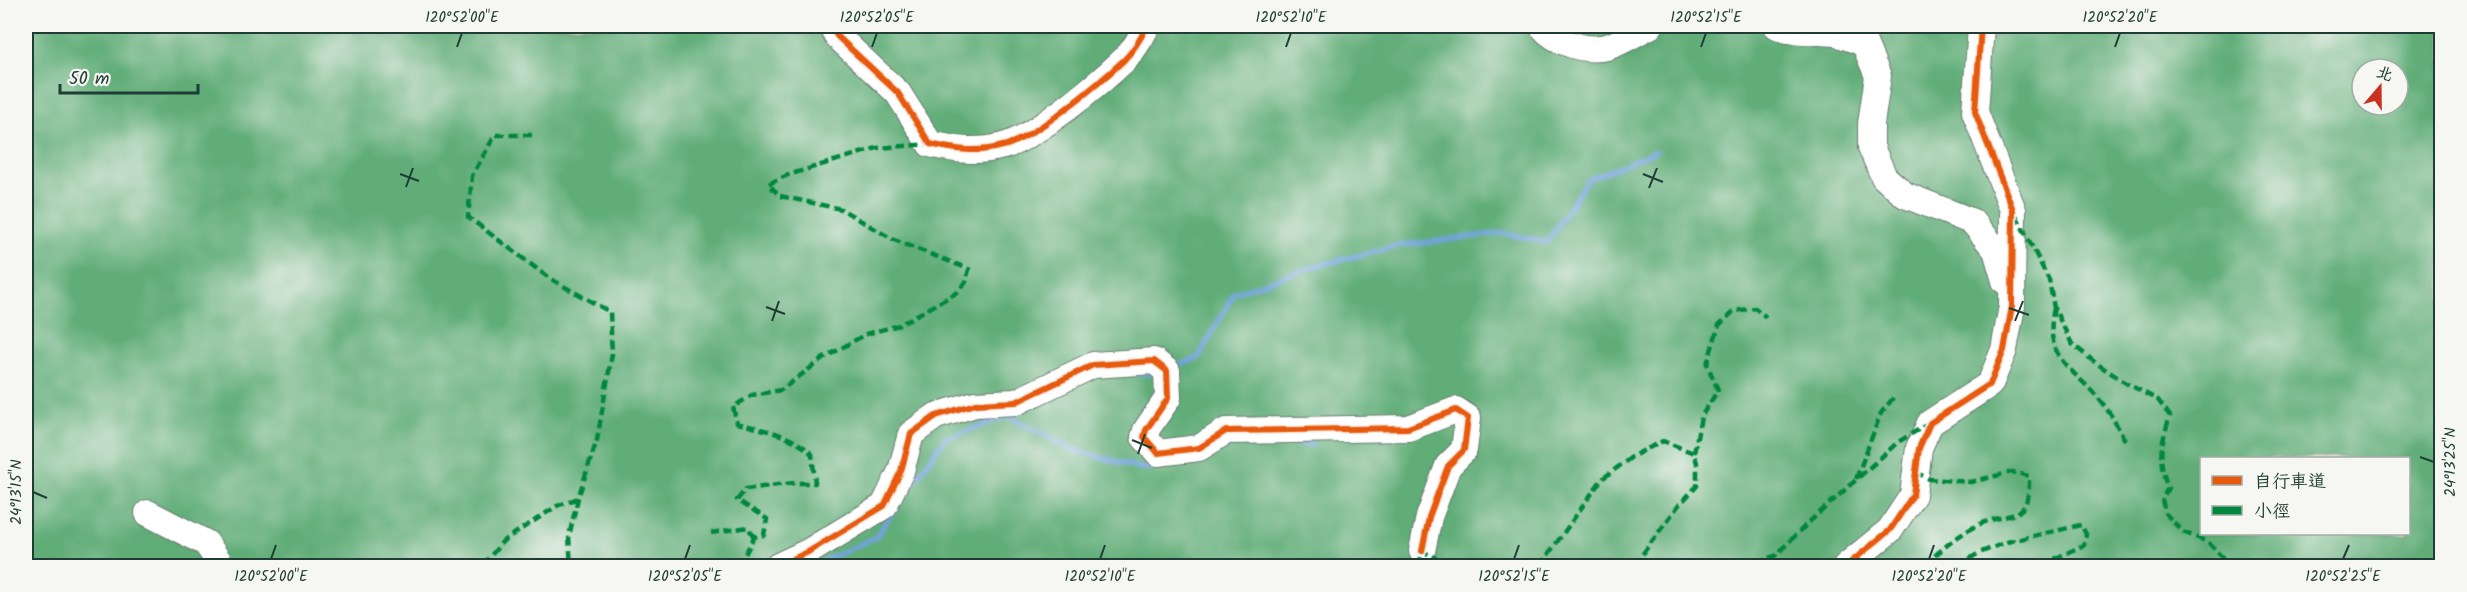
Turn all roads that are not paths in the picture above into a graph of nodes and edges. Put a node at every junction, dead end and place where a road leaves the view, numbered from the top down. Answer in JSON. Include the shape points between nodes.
{"nodes":[{"id":1,"x":832,"y":26,"type":"edge"},
{"id":2,"x":1148,"y":26,"type":"edge"},
{"id":3,"x":1542,"y":26,"type":"edge"},
{"id":4,"x":1650,"y":26,"type":"edge"},
{"id":5,"x":1777,"y":26,"type":"edge"},
{"id":6,"x":1981,"y":26,"type":"edge"},
{"id":7,"x":2012,"y":306,"type":"junction"},
{"id":8,"x":148,"y":513,"type":"dead end"},
{"id":9,"x":1422,"y":551,"type":"dead end"},
{"id":10,"x":222,"y":567,"type":"edge"},
{"id":11,"x":778,"y":567,"type":"edge"},
{"id":12,"x":1846,"y":567,"type":"edge"}],
"edges":[{"from":1,"to":2,"type":"street","via":[[837,36],[898,93],[930,144],[962,151],[1005,146],[1038,129],[1125,59]]},
{"from":3,"to":4,"type":"street","via":[[1578,47],[1607,47]]},
{"from":5,"to":7,"type":"street","via":[[1836,33],[1864,43],[1878,75],[1872,147],[1884,177],[1905,195],[1973,222],[1996,250]]},
{"from":6,"to":7,"type":"street","via":[[1975,112],[2013,210]]},
{"from":7,"to":12,"type":"street","via":[[2004,350],[1990,384],[1930,423],[1919,448],[1912,495],[1890,530]]},
{"from":8,"to":10,"type":"street","via":[[206,543]]},
{"from":9,"to":11,"type":"street","via":[[1429,517],[1448,466],[1464,450],[1468,418],[1456,410],[1408,429],[1226,431],[1199,448],[1158,453],[1144,438],[1168,398],[1167,371],[1154,361],[1093,365],[1016,402],[975,404],[936,416],[911,434],[901,471],[884,506]]}]}
